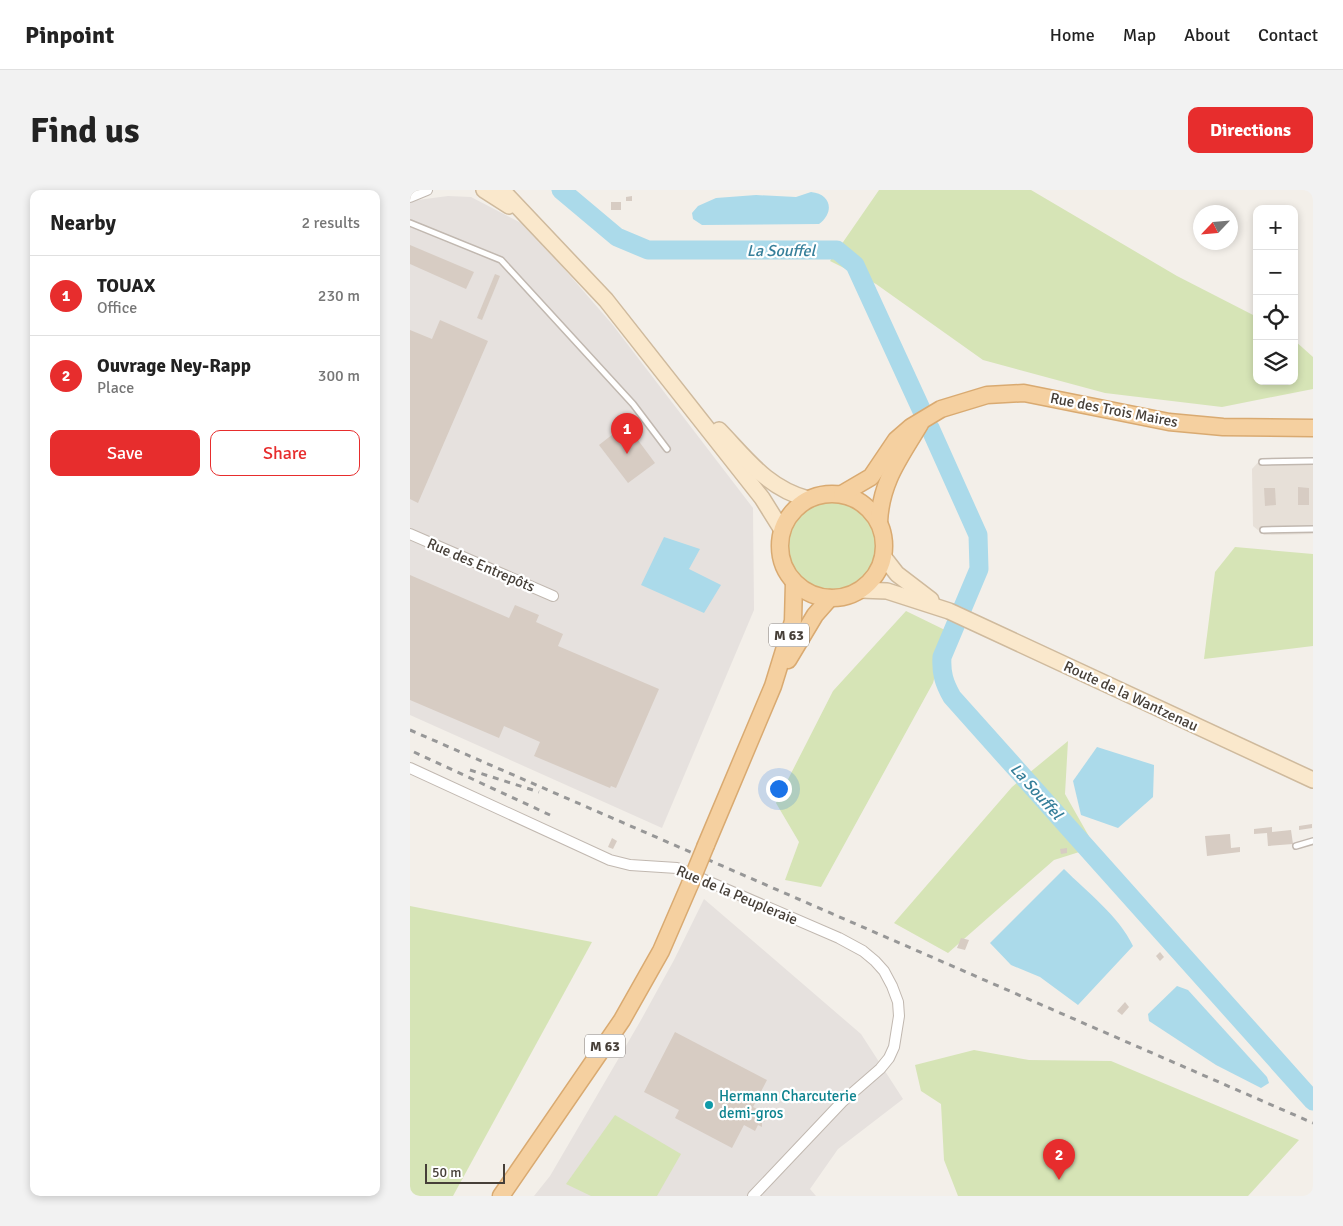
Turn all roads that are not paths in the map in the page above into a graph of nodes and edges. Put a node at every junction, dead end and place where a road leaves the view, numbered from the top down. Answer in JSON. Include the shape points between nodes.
{"nodes":[{"id":1,"x":427,"y":190,"type":"edge"},
{"id":2,"x":484,"y":190,"type":"edge"},
{"id":3,"x":502,"y":190,"type":"edge"},
{"id":4,"x":410,"y":197,"type":"edge"},
{"id":5,"x":532,"y":220,"type":"junction"},
{"id":6,"x":410,"y":223,"type":"edge"},
{"id":7,"x":656,"y":363,"type":"junction"},
{"id":8,"x":921,"y":422,"type":"junction"},
{"id":9,"x":1313,"y":428,"type":"edge"},
{"id":10,"x":667,"y":449,"type":"dead end"},
{"id":11,"x":1313,"y":461,"type":"edge"},
{"id":12,"x":1262,"y":462,"type":"dead end"},
{"id":13,"x":842,"y":494,"type":"junction"},
{"id":14,"x":808,"y":499,"type":"junction"},
{"id":15,"x":878,"y":522,"type":"junction"},
{"id":16,"x":1313,"y":529,"type":"edge"},
{"id":17,"x":782,"y":530,"type":"junction"},
{"id":18,"x":1263,"y":530,"type":"dead end"},
{"id":19,"x":410,"y":534,"type":"edge"},
{"id":20,"x":883,"y":556,"type":"junction"},
{"id":21,"x":794,"y":583,"type":"junction"},
{"id":22,"x":860,"y":590,"type":"junction"},
{"id":23,"x":552,"y":596,"type":"dead end"},
{"id":24,"x":830,"y":598,"type":"junction"},
{"id":25,"x":949,"y":611,"type":"junction"},
{"id":26,"x":773,"y":686,"type":"junction"},
{"id":27,"x":410,"y":768,"type":"edge"},
{"id":28,"x":1313,"y":780,"type":"edge"},
{"id":29,"x":1313,"y":841,"type":"edge"},
{"id":30,"x":1296,"y":846,"type":"dead end"},
{"id":31,"x":501,"y":1196,"type":"edge"},
{"id":32,"x":753,"y":1196,"type":"edge"}],
"edges":[{"from":1,"to":4,"type":"street"},
{"from":2,"to":5,"type":"main road"},
{"from":3,"to":5,"type":"main road"},
{"from":5,"to":7,"type":"main road","via":[[600,293]]},
{"from":6,"to":10,"type":"lane","via":[[501,260],[633,404]]},
{"from":7,"to":14,"type":"main road","via":[[765,478],[783,491]]},
{"from":7,"to":17,"type":"main road","via":[[762,498]]},
{"from":8,"to":9,"type":"main road","name":"Rue des Trois Maires","via":[[956,403],[987,395],[1024,393],[1169,422],[1223,427]]},
{"from":8,"to":13,"type":"main road","name":"Rue des Trois Maires","via":[[902,433],[871,477]]},
{"from":8,"to":15,"type":"main road","name":"Rue des Trois Maires","via":[[886,481]]},
{"from":11,"to":12,"type":"lane"},
{"from":13,"to":14,"type":"main road","via":[[824,494]]},
{"from":13,"to":15,"type":"main road","via":[[863,504]]},
{"from":14,"to":17,"type":"main road","via":[[792,512]]},
{"from":15,"to":20,"type":"main road","via":[[883,533]]},
{"from":16,"to":18,"type":"lane"},
{"from":17,"to":21,"type":"main road","via":[[781,558]]},
{"from":19,"to":23,"type":"street","name":"Rue des Entrepôts"},
{"from":20,"to":22,"type":"main road","via":[[875,575]]},
{"from":20,"to":25,"type":"main road","name":"Route de la Wantzenau","via":[[908,584]]},
{"from":21,"to":24,"type":"main road","via":[[817,596]]},
{"from":21,"to":26,"type":"main road","number":"M 63","via":[[793,621]]},
{"from":22,"to":24,"type":"main road"},
{"from":22,"to":25,"type":"main road","name":"Route de la Wantzenau","via":[[887,591]]},
{"from":24,"to":26,"type":"main road","number":"M 63","via":[[808,624]]},
{"from":25,"to":28,"type":"main road","name":"Route de la Wantzenau"},
{"from":26,"to":31,"type":"main road","number":"M 63","bridge":true,"via":[[661,951],[622,1020]]},
{"from":27,"to":32,"type":"street","name":"Rue de la Peupleraie","via":[[610,860],[630,865],[677,868],[839,938],[863,951],[884,971],[898,1009],[898,1033],[894,1047],[884,1064],[842,1102]]},
{"from":29,"to":30,"type":"lane"}]}
